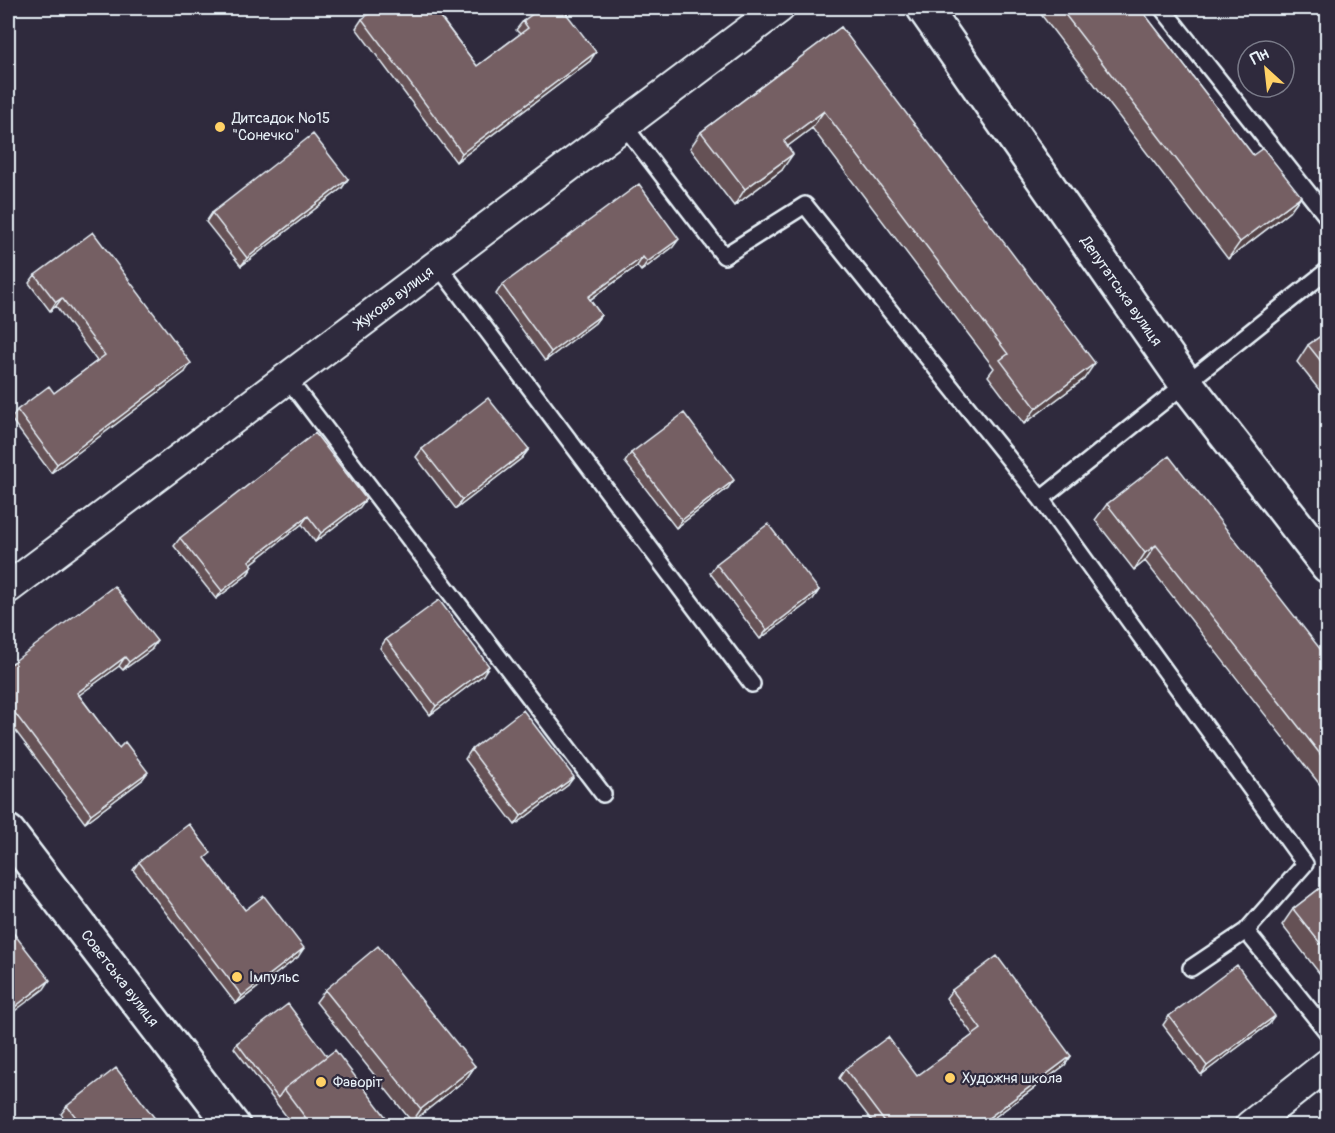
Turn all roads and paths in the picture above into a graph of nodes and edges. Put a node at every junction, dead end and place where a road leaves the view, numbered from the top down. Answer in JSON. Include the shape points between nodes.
{"nodes":[{"id":1,"x":779,"y":8,"type":"edge"},
{"id":2,"x":924,"y":8,"type":"edge"},
{"id":3,"x":1162,"y":8,"type":"edge"},
{"id":4,"x":623,"y":124,"type":"junction"},
{"id":5,"x":1328,"y":218,"type":"edge"},
{"id":6,"x":437,"y":264,"type":"junction"},
{"id":7,"x":1328,"y":270,"type":"edge"},
{"id":8,"x":287,"y":378,"type":"junction"},
{"id":9,"x":1185,"y":382,"type":"junction"},
{"id":10,"x":1041,"y":498,"type":"junction"},
{"id":11,"x":1328,"y":566,"type":"edge"},
{"id":12,"x":8,"y":588,"type":"edge"},
{"id":13,"x":752,"y":684,"type":"dead end"},
{"id":14,"x":603,"y":794,"type":"dead end"},
{"id":15,"x":8,"y":832,"type":"edge"},
{"id":16,"x":1246,"y":931,"type":"junction"},
{"id":17,"x":1191,"y":968,"type":"dead end"},
{"id":18,"x":1328,"y":1033,"type":"edge"},
{"id":19,"x":1328,"y":1064,"type":"edge"},
{"id":20,"x":233,"y":1125,"type":"edge"},
{"id":21,"x":1250,"y":1125,"type":"edge"}],
"edges":[{"from":1,"to":4,"type":"street","name":"Жукова вулиця"},
{"from":2,"to":9,"type":"street","name":"Депутатська вулиця"},
{"from":3,"to":5,"type":"lane"},
{"from":4,"to":6,"type":"street","name":"Жукова вулиця"},
{"from":4,"to":10,"type":"lane","via":[[724,256],[805,205]]},
{"from":6,"to":8,"type":"street","name":"Жукова вулиця"},
{"from":6,"to":13,"type":"lane"},
{"from":7,"to":9,"type":"lane"},
{"from":8,"to":12,"type":"street","name":"Жукова вулиця"},
{"from":8,"to":14,"type":"lane"},
{"from":9,"to":10,"type":"lane"},
{"from":9,"to":11,"type":"street","name":"Депутатська вулиця"},
{"from":10,"to":16,"type":"lane","via":[[1305,864]]},
{"from":15,"to":20,"type":"street","name":"Советська вулиця"},
{"from":16,"to":17,"type":"lane"},
{"from":16,"to":18,"type":"lane"},
{"from":19,"to":21,"type":"street"}]}
